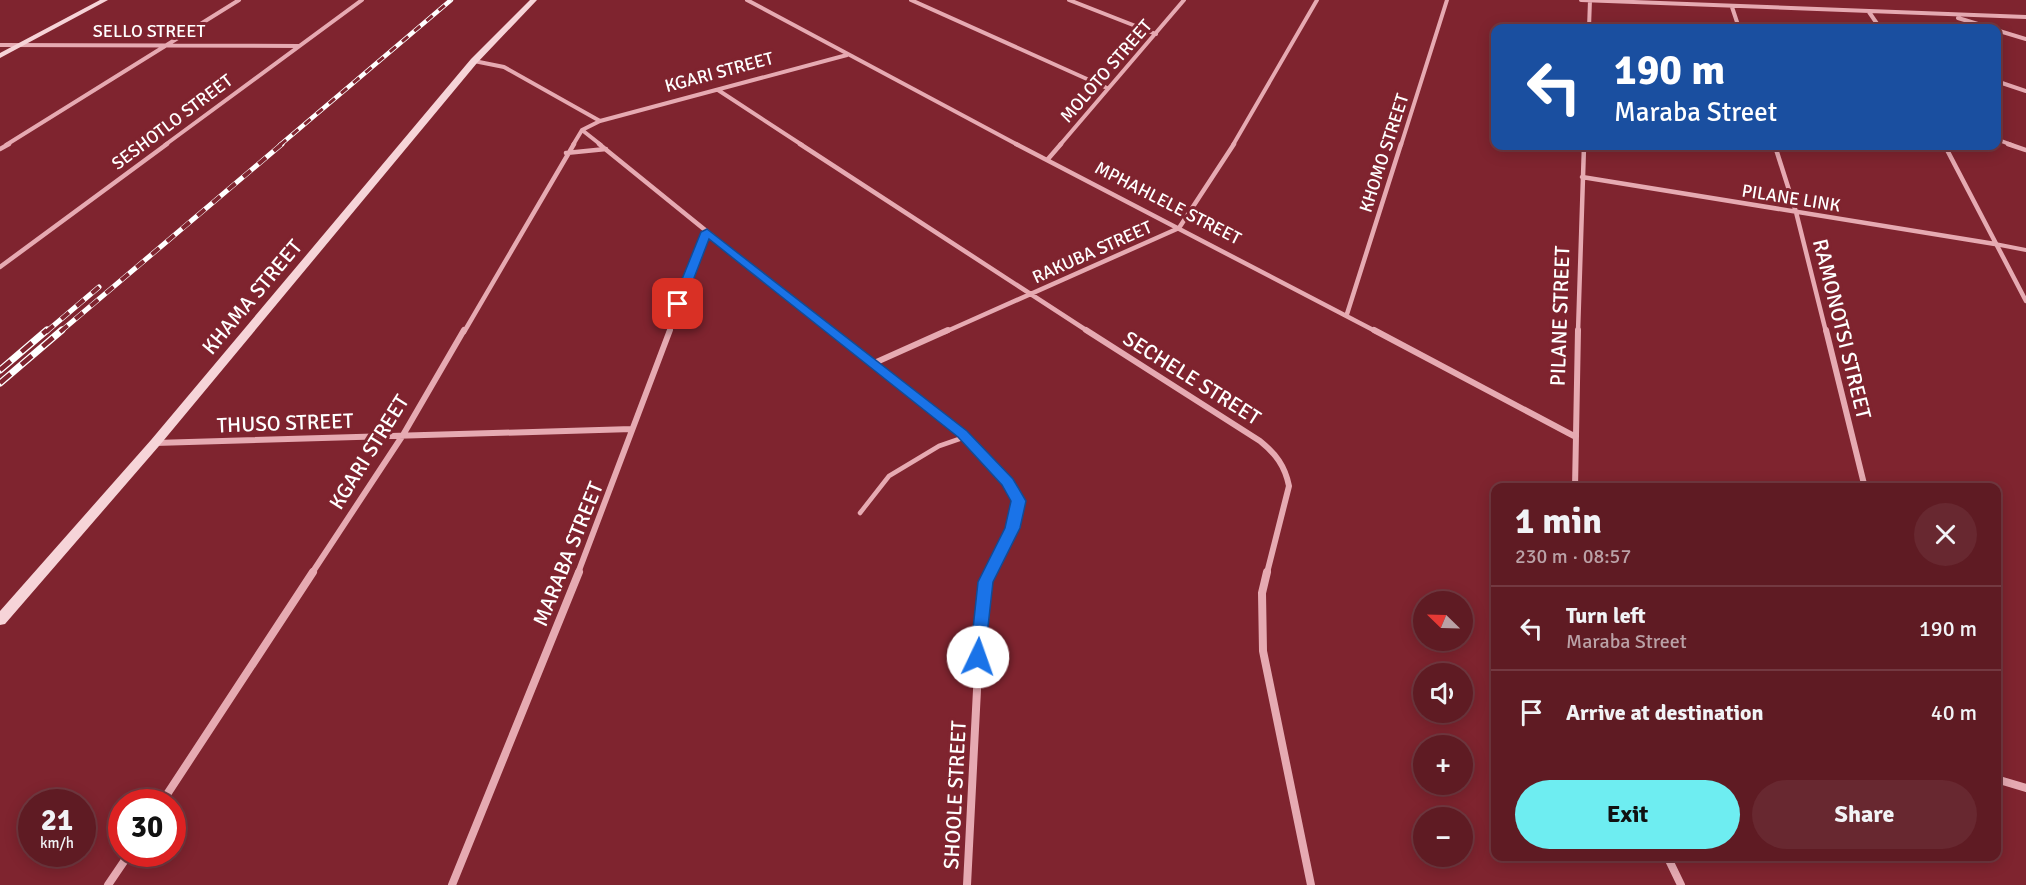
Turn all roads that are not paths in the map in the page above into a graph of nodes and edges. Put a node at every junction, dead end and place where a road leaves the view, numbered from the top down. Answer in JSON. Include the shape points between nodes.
{"nodes":[{"id":1,"x":105,"y":0,"type":"edge"},
{"id":2,"x":239,"y":0,"type":"edge"},
{"id":3,"x":362,"y":0,"type":"edge"},
{"id":4,"x":534,"y":0,"type":"edge"},
{"id":5,"x":747,"y":0,"type":"edge"},
{"id":6,"x":911,"y":0,"type":"edge"},
{"id":7,"x":1069,"y":0,"type":"edge"},
{"id":8,"x":1184,"y":0,"type":"edge"},
{"id":9,"x":1317,"y":0,"type":"edge"},
{"id":10,"x":1447,"y":0,"type":"edge"},
{"id":11,"x":1581,"y":0,"type":"edge"},
{"id":12,"x":1590,"y":0,"type":"edge"},
{"id":13,"x":1732,"y":7,"type":"junction"},
{"id":14,"x":1869,"y":12,"type":"junction"},
{"id":15,"x":1948,"y":15,"type":"junction"},
{"id":16,"x":2026,"y":18,"type":"edge"},
{"id":17,"x":1589,"y":24,"type":"edge"},
{"id":18,"x":1738,"y":24,"type":"edge"},
{"id":19,"x":1877,"y":24,"type":"edge"},
{"id":20,"x":1978,"y":24,"type":"edge"},
{"id":21,"x":2001,"y":32,"type":"edge"},
{"id":22,"x":1156,"y":34,"type":"junction"},
{"id":23,"x":2026,"y":39,"type":"edge"},
{"id":24,"x":168,"y":44,"type":"junction"},
{"id":25,"x":0,"y":45,"type":"edge"},
{"id":26,"x":19,"y":46,"type":"junction"},
{"id":27,"x":299,"y":46,"type":"junction"},
{"id":28,"x":847,"y":55,"type":"junction"},
{"id":29,"x":0,"y":56,"type":"edge"},
{"id":30,"x":474,"y":61,"type":"junction"},
{"id":31,"x":2001,"y":83,"type":"edge"},
{"id":32,"x":1107,"y":88,"type":"junction"},
{"id":33,"x":718,"y":90,"type":"junction"},
{"id":34,"x":2026,"y":91,"type":"edge"},
{"id":35,"x":600,"y":120,"type":"junction"},
{"id":36,"x":582,"y":130,"type":"junction"},
{"id":37,"x":2001,"y":141,"type":"edge"},
{"id":38,"x":0,"y":148,"type":"edge"},
{"id":39,"x":607,"y":149,"type":"junction"},
{"id":40,"x":1584,"y":150,"type":"edge"},
{"id":41,"x":1776,"y":150,"type":"edge"},
{"id":42,"x":1947,"y":150,"type":"edge"},
{"id":43,"x":2026,"y":150,"type":"edge"},
{"id":44,"x":566,"y":153,"type":"junction"},
{"id":45,"x":1048,"y":159,"type":"junction"},
{"id":46,"x":1582,"y":177,"type":"junction"},
{"id":47,"x":1796,"y":212,"type":"junction"},
{"id":48,"x":1179,"y":228,"type":"junction"},
{"id":49,"x":707,"y":232,"type":"junction"},
{"id":50,"x":1995,"y":244,"type":"junction"},
{"id":51,"x":2026,"y":250,"type":"edge"},
{"id":52,"x":0,"y":267,"type":"edge"},
{"id":53,"x":1030,"y":294,"type":"junction"},
{"id":54,"x":2026,"y":301,"type":"edge"},
{"id":55,"x":1347,"y":314,"type":"junction"},
{"id":56,"x":872,"y":364,"type":"junction"},
{"id":57,"x":632,"y":429,"type":"junction"},
{"id":58,"x":403,"y":435,"type":"junction"},
{"id":59,"x":1574,"y":436,"type":"junction"},
{"id":60,"x":965,"y":437,"type":"junction"},
{"id":61,"x":155,"y":443,"type":"junction"},
{"id":62,"x":1575,"y":483,"type":"edge"},
{"id":63,"x":1864,"y":483,"type":"edge"},
{"id":64,"x":860,"y":513,"type":"dead end"},
{"id":65,"x":0,"y":620,"type":"edge"},
{"id":66,"x":2001,"y":780,"type":"edge"},
{"id":67,"x":2026,"y":788,"type":"edge"},
{"id":68,"x":171,"y":789,"type":"edge"},
{"id":69,"x":1669,"y":861,"type":"edge"},
{"id":70,"x":120,"y":867,"type":"edge"},
{"id":71,"x":108,"y":885,"type":"edge"},
{"id":72,"x":452,"y":885,"type":"edge"},
{"id":73,"x":967,"y":885,"type":"edge"},
{"id":74,"x":1311,"y":885,"type":"edge"},
{"id":75,"x":1681,"y":885,"type":"edge"}],
"edges":[{"from":1,"to":26,"type":"street"},
{"from":2,"to":24,"type":"street"},
{"from":3,"to":27,"type":"street","name":"SESHOTLO STREET"},
{"from":4,"to":30,"type":"street","name":"KHAMA STREET"},
{"from":5,"to":28,"type":"street","name":"MPHAHLELE STREET"},
{"from":6,"to":32,"type":"street"},
{"from":7,"to":22,"type":"street"},
{"from":8,"to":22,"type":"street","name":"MOLOTO STREET"},
{"from":9,"to":48,"type":"street","name":"RAKUBA STREET","via":[[1231,148]]},
{"from":10,"to":55,"type":"street","name":"KHOMO STREET"},
{"from":11,"to":12,"type":"street"},
{"from":12,"to":13,"type":"street"},
{"from":12,"to":17,"type":"street"},
{"from":13,"to":14,"type":"street"},
{"from":13,"to":18,"type":"street"},
{"from":14,"to":15,"type":"street"},
{"from":14,"to":19,"type":"street"},
{"from":15,"to":16,"type":"street"},
{"from":15,"to":20,"type":"street"},
{"from":21,"to":23,"type":"street"},
{"from":22,"to":32,"type":"street","name":"MOLOTO STREET"},
{"from":24,"to":26,"type":"street","name":"SELLO STREET"},
{"from":24,"to":27,"type":"street","name":"SELLO STREET"},
{"from":24,"to":38,"type":"street"},
{"from":25,"to":26,"type":"street","name":"SELLO STREET"},
{"from":26,"to":29,"type":"street"},
{"from":27,"to":52,"type":"street","name":"SESHOTLO STREET"},
{"from":28,"to":33,"type":"street","name":"KGARI STREET"},
{"from":28,"to":45,"type":"street","name":"MPHAHLELE STREET"},
{"from":30,"to":35,"type":"street","via":[[504,67]]},
{"from":30,"to":61,"type":"street","name":"KHAMA STREET"},
{"from":31,"to":34,"type":"street"},
{"from":32,"to":45,"type":"street","name":"MOLOTO STREET"},
{"from":33,"to":35,"type":"street","name":"KGARI STREET"},
{"from":33,"to":53,"type":"street","name":"SECHELE STREET"},
{"from":35,"to":36,"type":"street","name":"KGARI STREET"},
{"from":36,"to":39,"type":"street","name":"SHOOLE STREET"},
{"from":36,"to":44,"type":"street","name":"KGARI STREET"},
{"from":37,"to":43,"type":"street"},
{"from":39,"to":44,"type":"street"},
{"from":39,"to":49,"type":"street","name":"SHOOLE STREET"},
{"from":40,"to":46,"type":"street","name":"PILANE STREET"},
{"from":41,"to":47,"type":"street","name":"RAMONOTSI STREET"},
{"from":42,"to":50,"type":"street"},
{"from":44,"to":58,"type":"street","name":"KGARI STREET"},
{"from":45,"to":48,"type":"street","name":"MPHAHLELE STREET"},
{"from":46,"to":47,"type":"street","name":"PILANE LINK"},
{"from":46,"to":59,"type":"street","name":"PILANE STREET"},
{"from":47,"to":50,"type":"street","name":"PILANE LINK"},
{"from":47,"to":63,"type":"street","name":"RAMONOTSI STREET"},
{"from":48,"to":53,"type":"street","name":"RAKUBA STREET"},
{"from":48,"to":55,"type":"street","name":"MPHAHLELE STREET"},
{"from":49,"to":56,"type":"street","name":"SHOOLE STREET"},
{"from":49,"to":57,"type":"street","name":"MARABA STREET"},
{"from":50,"to":51,"type":"lane"},
{"from":50,"to":54,"type":"street"},
{"from":53,"to":56,"type":"street","name":"RAKUBA STREET"},
{"from":53,"to":74,"type":"street","name":"SECHELE STREET","via":[[1262,442],[1288,470],[1289,486],[1262,593],[1261,622],[1263,651]]},
{"from":55,"to":59,"type":"street","name":"MPHAHLELE STREET"},
{"from":56,"to":60,"type":"street","name":"SHOOLE STREET"},
{"from":57,"to":58,"type":"street","name":"THUSO STREET"},
{"from":57,"to":72,"type":"street","name":"MARABA STREET","via":[[609,497]]},
{"from":58,"to":61,"type":"street","name":"THUSO STREET"},
{"from":58,"to":68,"type":"street","name":"KGARI STREET"},
{"from":59,"to":62,"type":"street","name":"PILANE STREET"},
{"from":60,"to":64,"type":"lane","via":[[939,446],[889,476]]},
{"from":60,"to":73,"type":"street","name":"SHOOLE STREET","via":[[1008,482],[1018,501],[1012,528],[986,582],[981,612]]},
{"from":61,"to":65,"type":"street","name":"KHAMA STREET"},
{"from":66,"to":67,"type":"street"},
{"from":69,"to":75,"type":"street"},
{"from":70,"to":71,"type":"street"}]}
